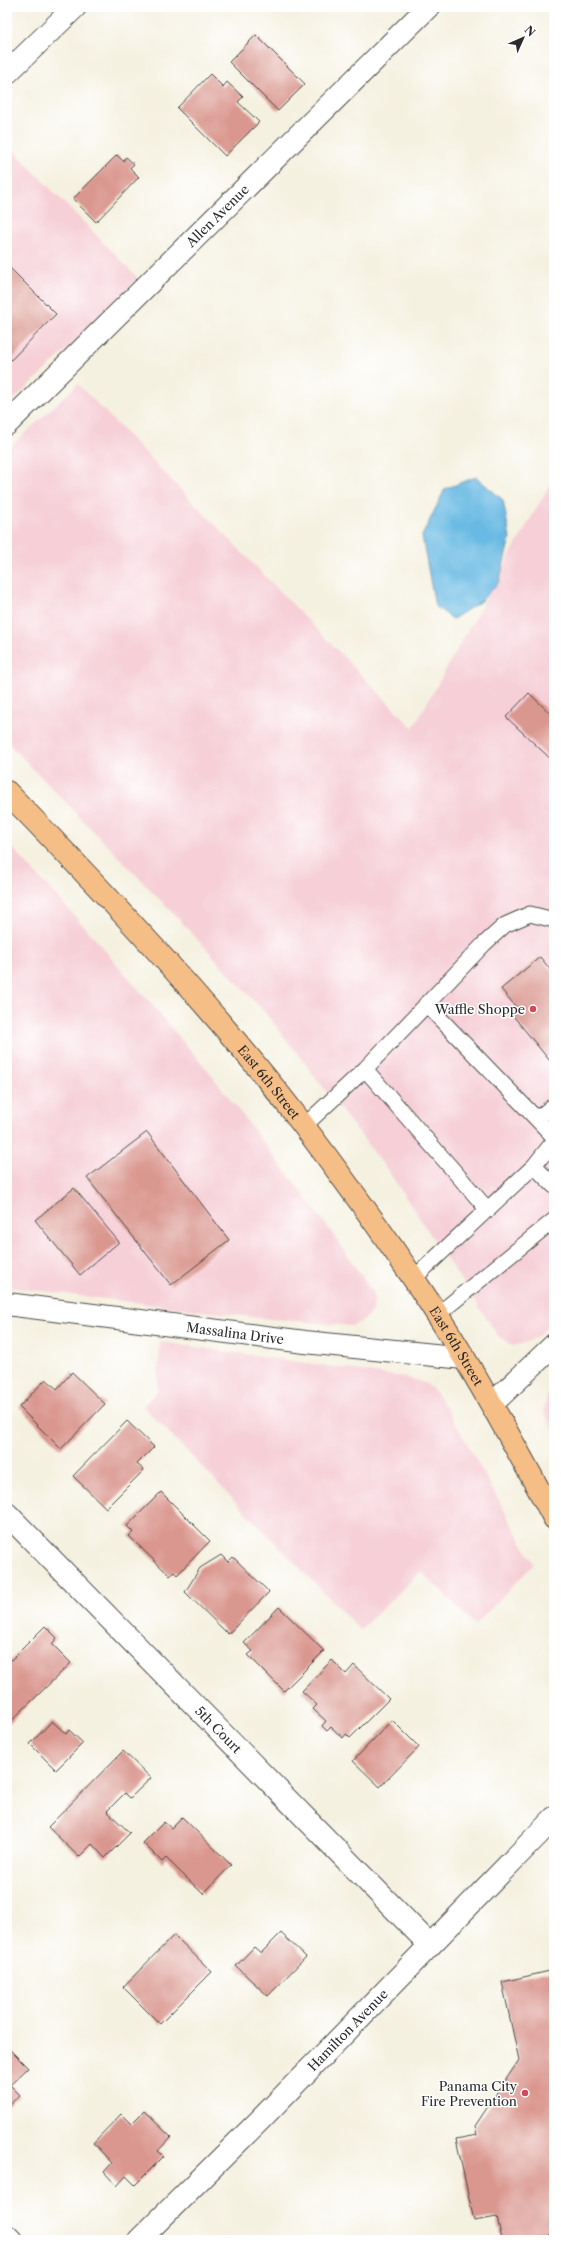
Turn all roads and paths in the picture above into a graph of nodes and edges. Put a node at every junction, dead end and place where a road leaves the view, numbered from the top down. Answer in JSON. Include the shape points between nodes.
{"nodes":[{"id":1,"x":75,"y":7,"type":"edge"},
{"id":2,"x":428,"y":7,"type":"edge"},
{"id":3,"x":7,"y":72,"type":"edge"},
{"id":4,"x":7,"y":424,"type":"edge"},
{"id":5,"x":7,"y":792,"type":"edge"},
{"id":6,"x":554,"y":920,"type":"edge"},
{"id":7,"x":426,"y":1004,"type":"junction"},
{"id":8,"x":365,"y":1069,"type":"junction"},
{"id":9,"x":554,"y":1105,"type":"edge"},
{"id":10,"x":537,"y":1119,"type":"junction"},
{"id":11,"x":303,"y":1127,"type":"junction"},
{"id":12,"x":554,"y":1137,"type":"edge"},
{"id":13,"x":554,"y":1141,"type":"edge"},
{"id":14,"x":534,"y":1166,"type":"junction"},
{"id":15,"x":554,"y":1186,"type":"edge"},
{"id":16,"x":488,"y":1210,"type":"junction"},
{"id":17,"x":554,"y":1220,"type":"edge"},
{"id":18,"x":413,"y":1279,"type":"junction"},
{"id":19,"x":7,"y":1304,"type":"edge"},
{"id":20,"x":437,"y":1315,"type":"junction"},
{"id":21,"x":554,"y":1345,"type":"edge"},
{"id":22,"x":464,"y":1358,"type":"junction"},
{"id":23,"x":492,"y":1404,"type":"junction"},
{"id":24,"x":7,"y":1514,"type":"edge"},
{"id":25,"x":554,"y":1518,"type":"edge"},
{"id":26,"x":554,"y":1818,"type":"edge"},
{"id":27,"x":430,"y":1944,"type":"junction"},
{"id":28,"x":7,"y":2236,"type":"edge"},
{"id":29,"x":11,"y":2240,"type":"edge"},
{"id":30,"x":139,"y":2240,"type":"edge"}],
"edges":[{"from":1,"to":3,"type":"street"},
{"from":2,"to":4,"type":"street","name":"Allen Avenue"},
{"from":5,"to":11,"type":"main road","name":"East 6th Street","via":[[203,1004]]},
{"from":6,"to":7,"type":"lane","via":[[530,914],[505,925]]},
{"from":7,"to":8,"type":"lane"},
{"from":7,"to":10,"type":"lane"},
{"from":8,"to":11,"type":"lane"},
{"from":8,"to":16,"type":"lane"},
{"from":9,"to":10,"type":"lane"},
{"from":10,"to":12,"type":"lane"},
{"from":11,"to":18,"type":"main road","name":"East 6th Street"},
{"from":13,"to":14,"type":"lane"},
{"from":14,"to":15,"type":"lane"},
{"from":14,"to":16,"type":"lane"},
{"from":16,"to":18,"type":"lane"},
{"from":17,"to":20,"type":"lane"},
{"from":18,"to":20,"type":"main road","name":"East 6th Street"},
{"from":19,"to":22,"type":"street","name":"Massalina Drive","via":[[305,1342]]},
{"from":20,"to":22,"type":"main road","name":"East 6th Street"},
{"from":21,"to":23,"type":"street"},
{"from":22,"to":23,"type":"main road","name":"East 6th Street"},
{"from":23,"to":25,"type":"main road","name":"East 6th Street"},
{"from":24,"to":27,"type":"street","name":"5th Court"},
{"from":26,"to":27,"type":"street","name":"Hamilton Avenue"},
{"from":27,"to":30,"type":"street","name":"Hamilton Avenue","via":[[259,2121]]},
{"from":28,"to":29,"type":"street"}]}
